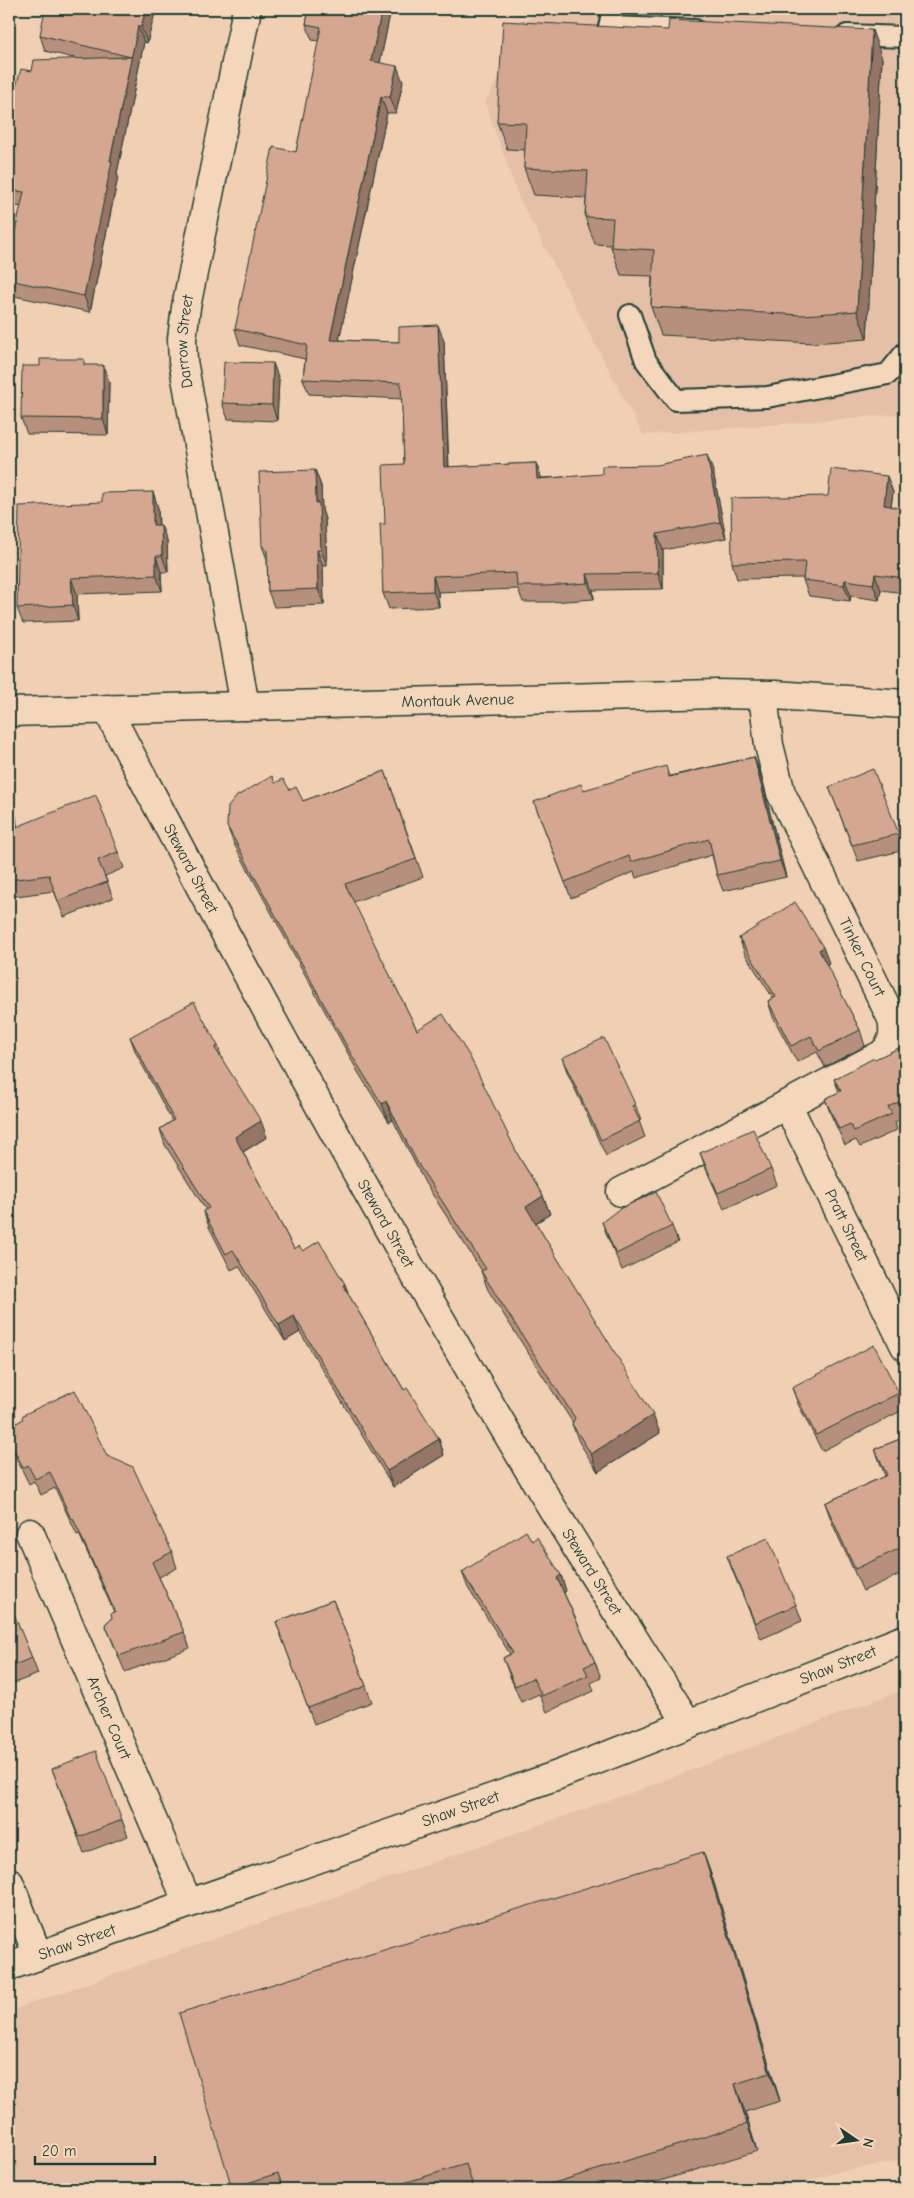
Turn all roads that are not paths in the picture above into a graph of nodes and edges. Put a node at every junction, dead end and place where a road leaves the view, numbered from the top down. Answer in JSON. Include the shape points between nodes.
{"nodes":[{"id":1,"x":247,"y":9,"type":"edge"},
{"id":2,"x":613,"y":9,"type":"edge"},
{"id":3,"x":718,"y":31,"type":"edge"},
{"id":4,"x":826,"y":34,"type":"edge"},
{"id":5,"x":905,"y":37,"type":"edge"},
{"id":6,"x":630,"y":315,"type":"dead end"},
{"id":7,"x":905,"y":353,"type":"edge"},
{"id":8,"x":763,"y":695,"type":"junction"},
{"id":9,"x":905,"y":704,"type":"edge"},
{"id":10,"x":245,"y":706,"type":"junction"},
{"id":11,"x":107,"y":709,"type":"junction"},
{"id":12,"x":9,"y":712,"type":"edge"},
{"id":13,"x":787,"y":1104,"type":"junction"},
{"id":14,"x":621,"y":1192,"type":"dead end"},
{"id":15,"x":905,"y":1346,"type":"edge"},
{"id":16,"x":30,"y":1533,"type":"dead end"},
{"id":17,"x":905,"y":1639,"type":"edge"},
{"id":18,"x":688,"y":1724,"type":"junction"},
{"id":19,"x":9,"y":1882,"type":"edge"},
{"id":20,"x":188,"y":1903,"type":"junction"},
{"id":21,"x":38,"y":1956,"type":"junction"},
{"id":22,"x":9,"y":1966,"type":"edge"}],
"edges":[{"from":1,"to":10,"type":"street","name":"Darrow Street","via":[[182,339],[183,361]]},
{"from":2,"to":3,"type":"lane","via":[[609,28]]},
{"from":4,"to":5,"type":"lane"},
{"from":6,"to":7,"type":"lane","via":[[646,361],[676,400],[767,396],[888,374]]},
{"from":8,"to":9,"type":"street","name":"Montauk Avenue"},
{"from":8,"to":10,"type":"street","name":"Montauk Avenue"},
{"from":8,"to":13,"type":"street","name":"Tinker Court","via":[[768,745],[781,793],[892,1019],[894,1030],[889,1047],[880,1055]]},
{"from":10,"to":11,"type":"street","name":"Montauk Avenue"},
{"from":11,"to":12,"type":"street","name":"Montauk Avenue"},
{"from":11,"to":18,"type":"street","name":"Steward Street","via":[[198,885],[390,1232],[499,1419]]},
{"from":13,"to":14,"type":"street","name":"Tinker Court"},
{"from":13,"to":15,"type":"street","name":"Pratt Street"},
{"from":16,"to":20,"type":"street","name":"Archer Court"},
{"from":17,"to":18,"type":"street","name":"Shaw Street"},
{"from":18,"to":20,"type":"street","name":"Shaw Street","via":[[461,1810]]},
{"from":19,"to":21,"type":"street"},
{"from":20,"to":21,"type":"street","name":"Shaw Street"},
{"from":21,"to":22,"type":"street","name":"Shaw Street"}]}
